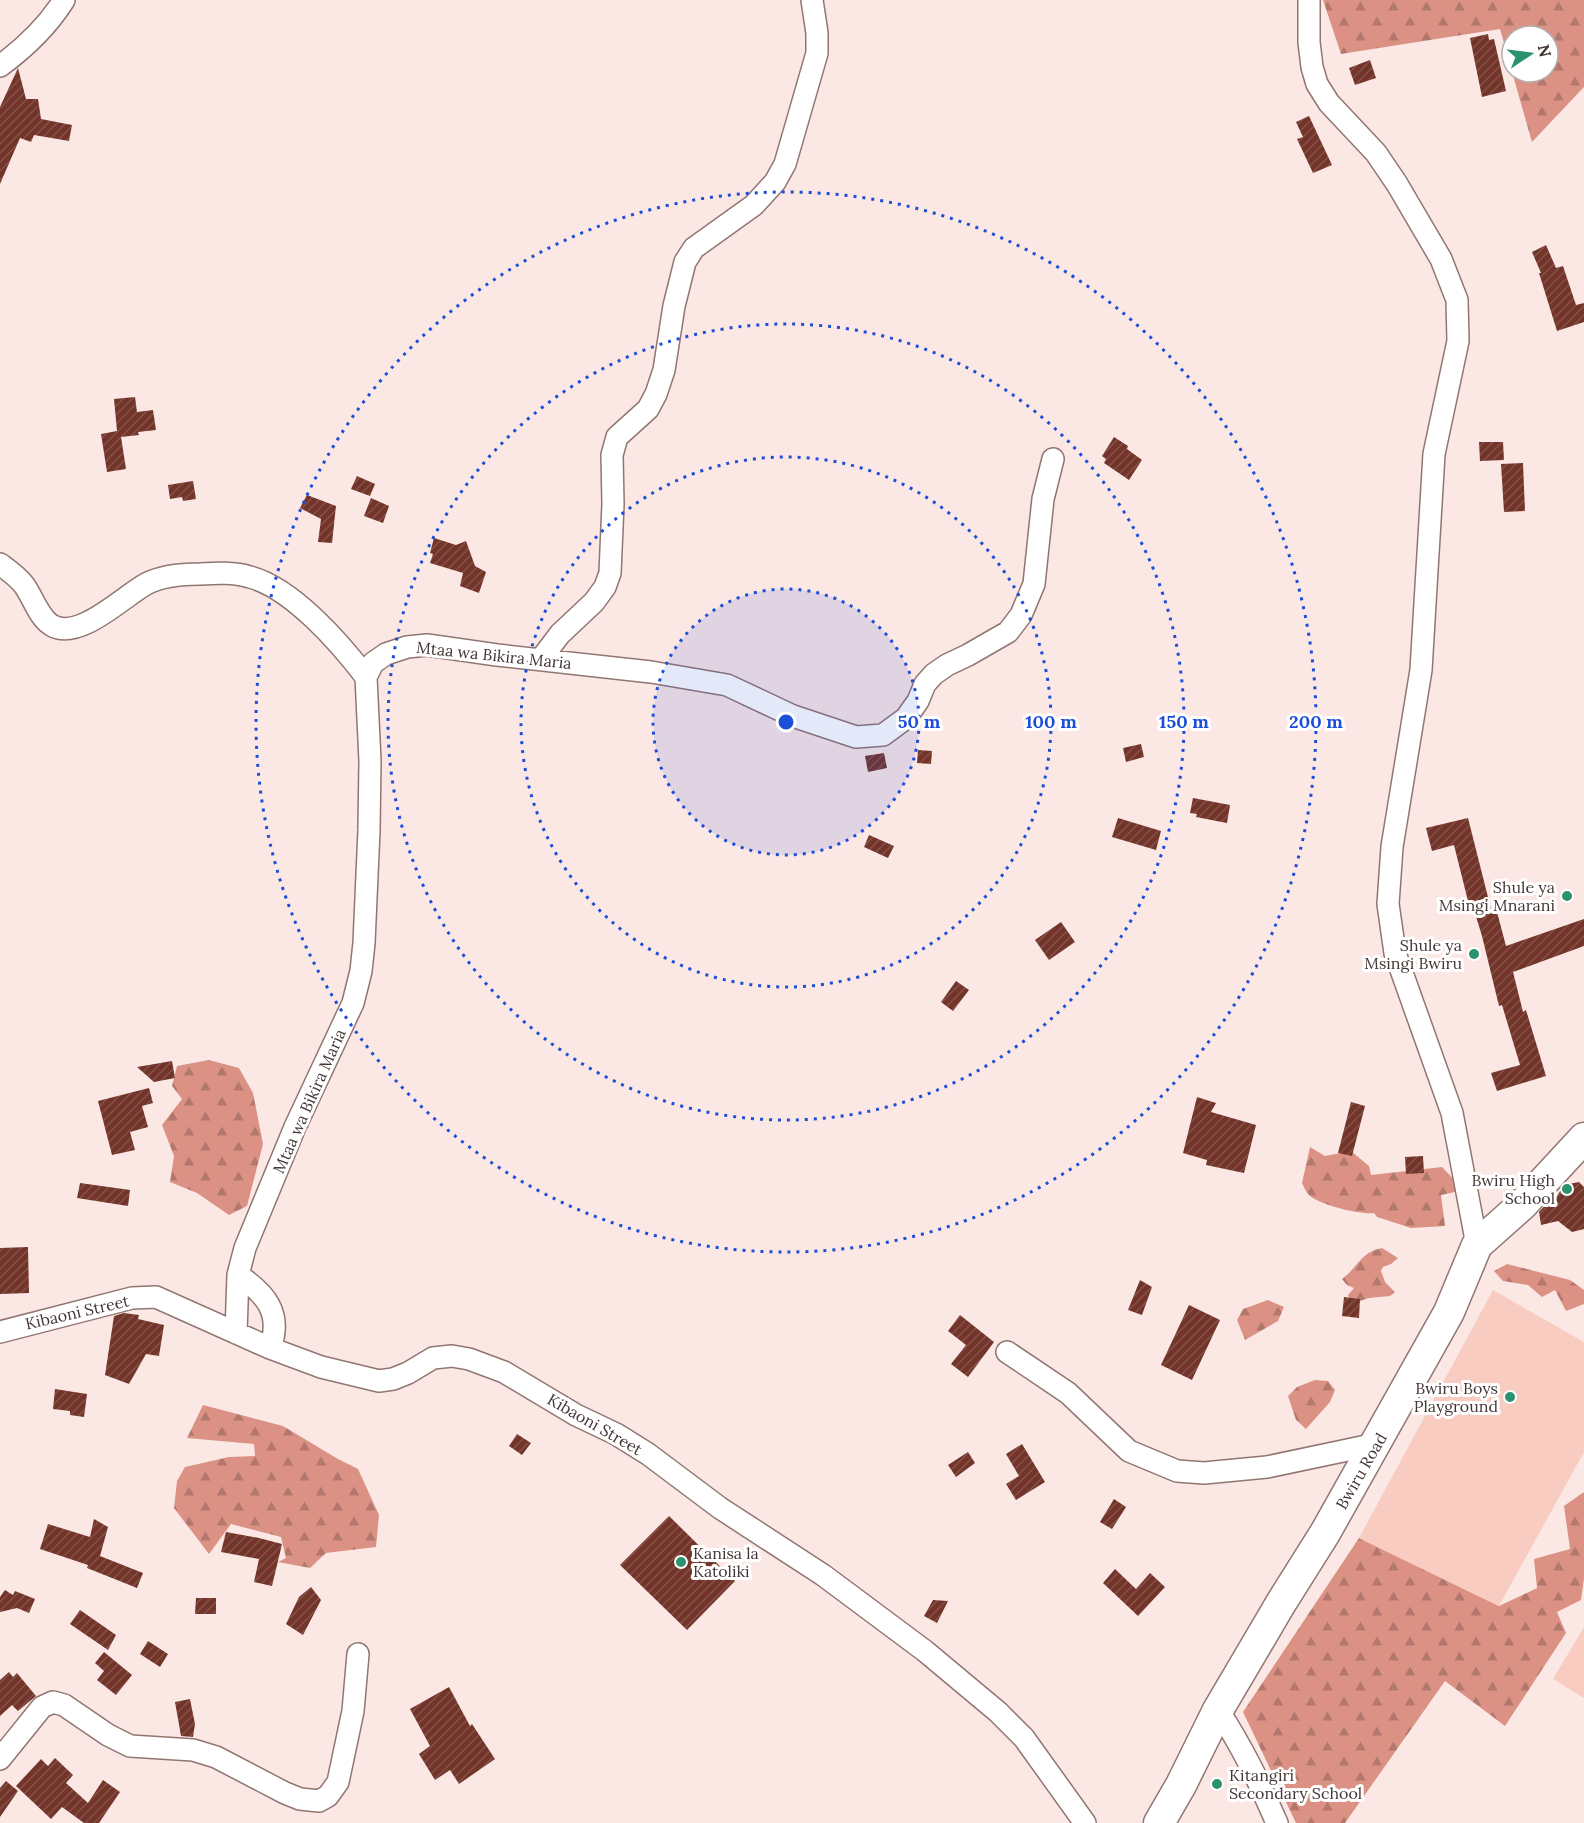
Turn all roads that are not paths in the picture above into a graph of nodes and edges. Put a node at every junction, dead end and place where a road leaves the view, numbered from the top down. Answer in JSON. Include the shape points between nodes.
{"nodes":[{"id":1,"x":64,"y":0,"type":"edge"},
{"id":2,"x":813,"y":0,"type":"edge"},
{"id":3,"x":1309,"y":0,"type":"edge"},
{"id":4,"x":0,"y":66,"type":"edge"},
{"id":5,"x":1053,"y":459,"type":"dead end"},
{"id":6,"x":0,"y":564,"type":"edge"},
{"id":7,"x":541,"y":659,"type":"junction"},
{"id":8,"x":366,"y":677,"type":"junction"},
{"id":9,"x":1584,"y":1138,"type":"edge"},
{"id":10,"x":1477,"y":1245,"type":"junction"},
{"id":11,"x":238,"y":1275,"type":"junction"},
{"id":12,"x":0,"y":1332,"type":"edge"},
{"id":13,"x":236,"y":1333,"type":"junction"},
{"id":14,"x":270,"y":1348,"type":"junction"},
{"id":15,"x":1007,"y":1352,"type":"dead end"},
{"id":16,"x":1376,"y":1444,"type":"junction"},
{"id":17,"x":358,"y":1653,"type":"dead end"},
{"id":18,"x":1218,"y":1710,"type":"junction"},
{"id":19,"x":0,"y":1759,"type":"edge"},
{"id":20,"x":1085,"y":1823,"type":"edge"},
{"id":21,"x":1159,"y":1823,"type":"edge"},
{"id":22,"x":1277,"y":1823,"type":"edge"}],
"edges":[{"from":1,"to":4,"type":"street","via":[[40,33]]},
{"from":2,"to":7,"type":"street","via":[[817,53],[785,164],[754,205],[694,248],[685,262],[656,394],[648,409],[617,437],[612,455],[610,573],[605,587]]},
{"from":3,"to":10,"type":"street","via":[[1309,42],[1317,84],[1329,104],[1376,153],[1397,184],[1441,259],[1456,300],[1458,341],[1434,454],[1421,670],[1392,847],[1388,904],[1395,953],[1452,1113]]},
{"from":5,"to":7,"type":"street","name":"Mtaa wa Bikira Maria","via":[[1043,499],[1034,584],[1021,615],[1008,632],[934,674],[906,718],[883,735],[856,737],[708,681]]},
{"from":6,"to":8,"type":"street","via":[[22,583],[53,626],[64,628],[101,616],[148,583],[191,574],[248,576],[266,582],[294,602],[346,651]]},
{"from":7,"to":8,"type":"street","name":"Mtaa wa Bikira Maria","via":[[427,645],[407,647],[373,663]]},
{"from":8,"to":11,"type":"street","name":"Mtaa wa Bikira Maria","via":[[369,830],[361,971],[352,1003],[295,1127],[245,1248]]},
{"from":9,"to":10,"type":"main road","name":"Bwiru Road","via":[[1522,1205]]},
{"from":10,"to":16,"type":"main road","name":"Bwiru Road","via":[[1449,1312]]},
{"from":11,"to":13,"type":"street","name":"Mtaa wa Bikira Maria"},
{"from":11,"to":14,"type":"street","via":[[263,1294],[269,1305],[274,1326]]},
{"from":12,"to":13,"type":"street","name":"Kibaoni Street","via":[[132,1298],[156,1297]]},
{"from":13,"to":14,"type":"street","name":"Kibaoni Street"},
{"from":14,"to":20,"type":"street","name":"Kibaoni Street","via":[[321,1367],[379,1381],[408,1373],[433,1358],[469,1359],[504,1372],[615,1434],[823,1575],[926,1651],[1024,1738]]},
{"from":15,"to":16,"type":"street","via":[[1068,1393],[1129,1451],[1177,1470],[1204,1473],[1267,1467]]},
{"from":16,"to":18,"type":"main road","name":"Bwiru Road"},
{"from":17,"to":19,"type":"street","via":[[353,1711],[338,1782],[319,1801],[285,1793],[216,1756],[192,1750],[130,1746],[53,1702],[42,1707]]},
{"from":18,"to":21,"type":"main road","name":"Bwiru Road"},
{"from":18,"to":22,"type":"street","via":[[1259,1780]]}]}
